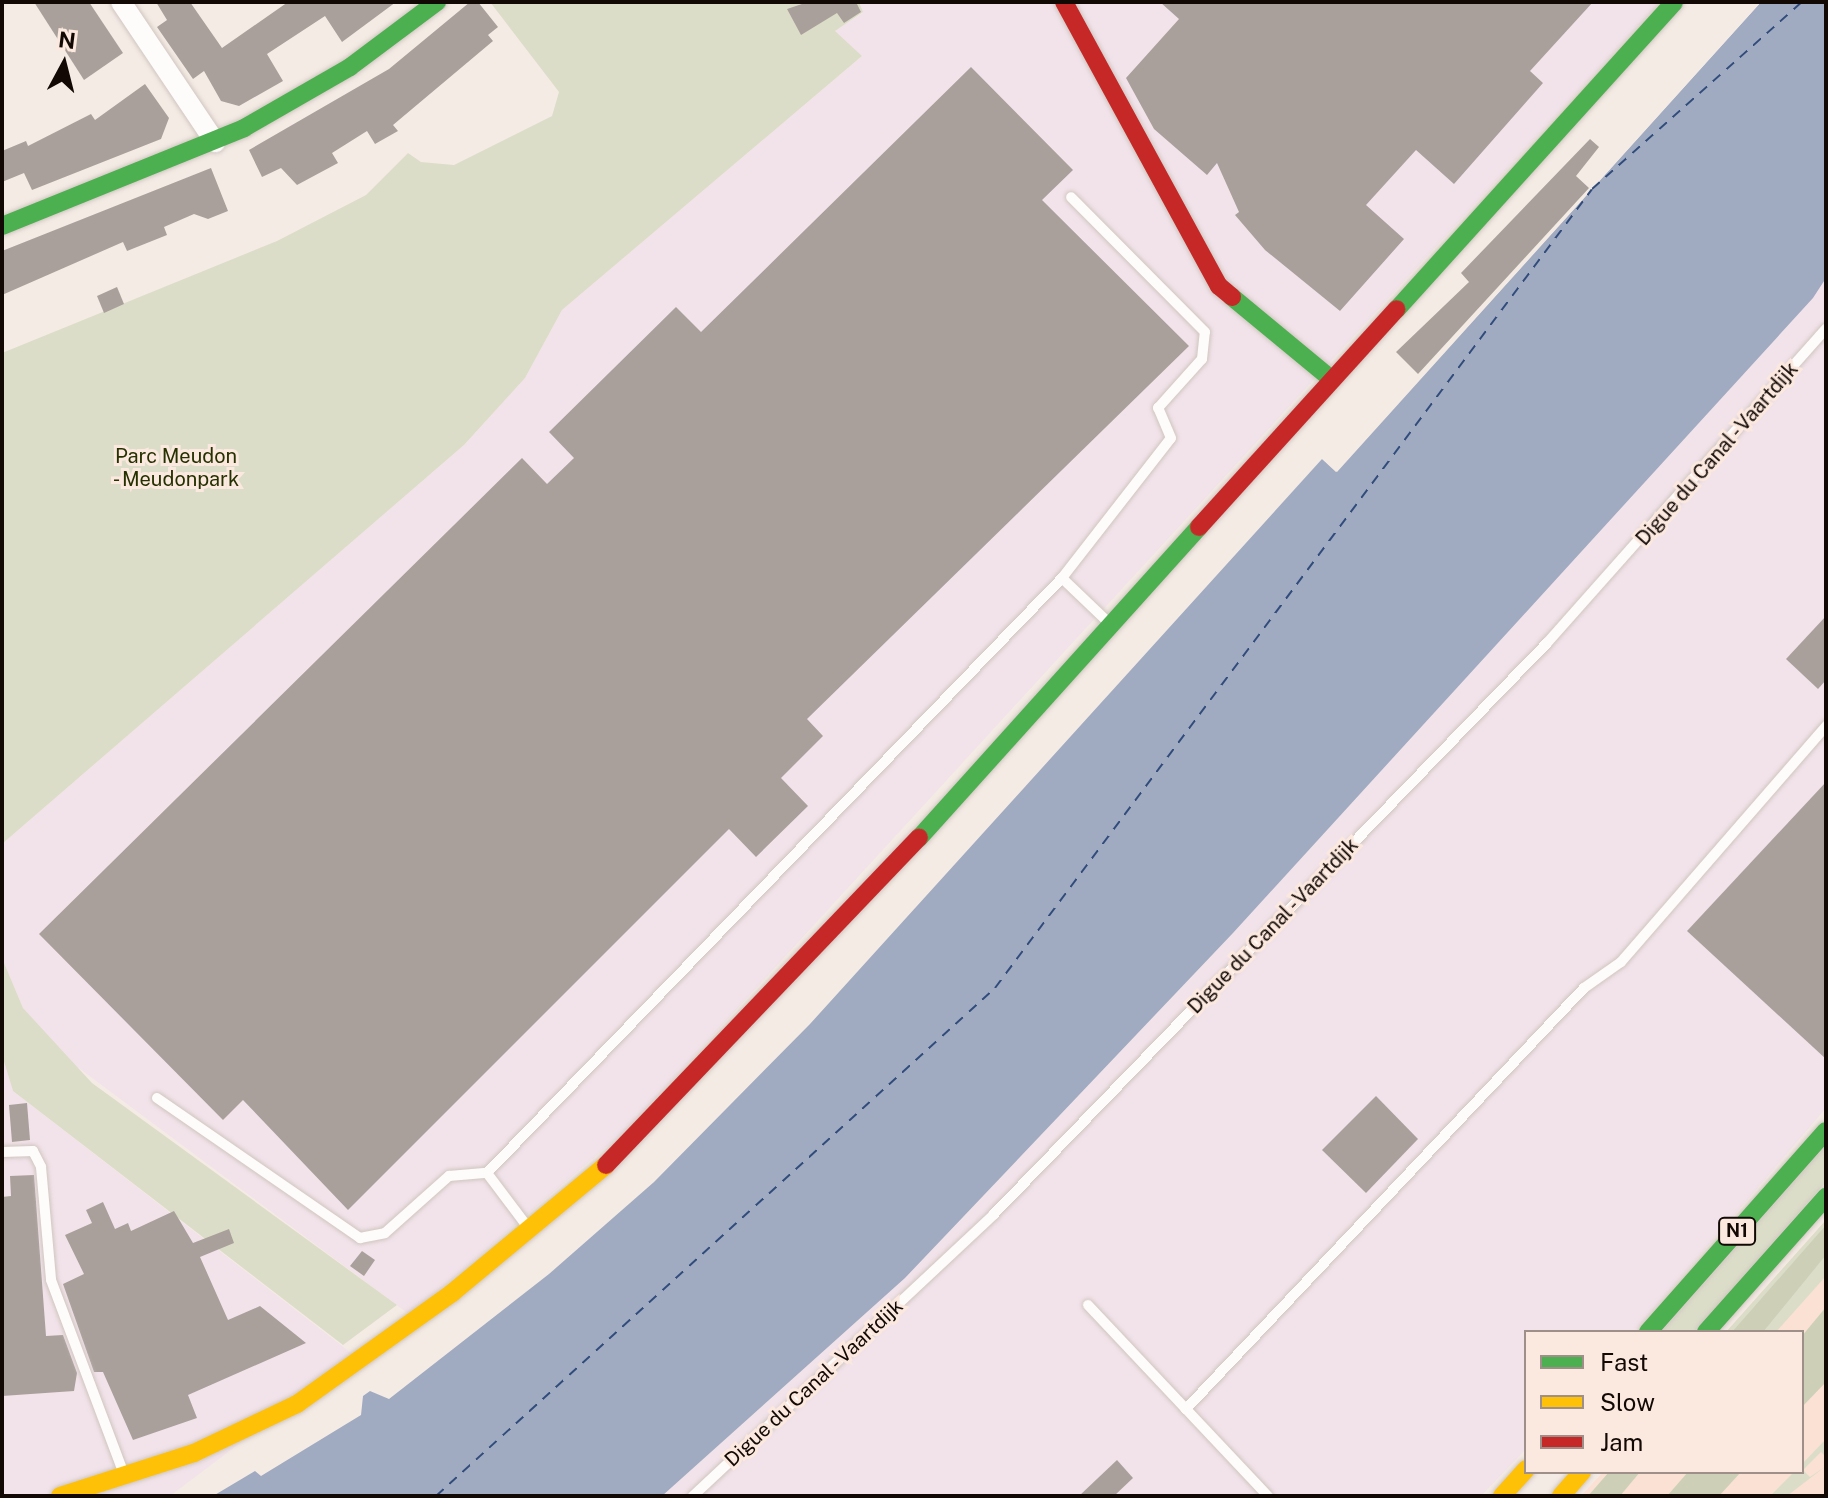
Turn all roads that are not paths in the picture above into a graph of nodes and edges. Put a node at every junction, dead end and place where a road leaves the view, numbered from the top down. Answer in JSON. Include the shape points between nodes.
{"nodes":[{"id":1,"x":121,"y":2,"type":"edge"},
{"id":2,"x":437,"y":2,"type":"edge"},
{"id":3,"x":1064,"y":2,"type":"edge"},
{"id":4,"x":1674,"y":2,"type":"edge"},
{"id":5,"x":215,"y":142,"type":"junction"},
{"id":6,"x":1071,"y":197,"type":"dead end"},
{"id":7,"x":2,"y":226,"type":"edge"},
{"id":8,"x":1826,"y":329,"type":"edge"},
{"id":9,"x":1330,"y":378,"type":"junction"},
{"id":10,"x":1062,"y":578,"type":"junction"},
{"id":11,"x":1109,"y":623,"type":"junction"},
{"id":12,"x":1826,"y":726,"type":"edge"},
{"id":13,"x":157,"y":1098,"type":"dead end"},
{"id":14,"x":1826,"y":1131,"type":"edge"},
{"id":15,"x":2,"y":1152,"type":"edge"},
{"id":16,"x":487,"y":1173,"type":"junction"},
{"id":17,"x":1826,"y":1197,"type":"edge"},
{"id":18,"x":531,"y":1231,"type":"junction"},
{"id":19,"x":1088,"y":1305,"type":"dead end"},
{"id":20,"x":1650,"y":1330,"type":"edge"},
{"id":21,"x":1708,"y":1330,"type":"edge"},
{"id":22,"x":1186,"y":1409,"type":"junction"},
{"id":23,"x":1524,"y":1471,"type":"edge"},
{"id":24,"x":1580,"y":1474,"type":"edge"},
{"id":25,"x":126,"y":1477,"type":"junction"},
{"id":26,"x":60,"y":1496,"type":"edge"},
{"id":27,"x":693,"y":1496,"type":"edge"},
{"id":28,"x":1268,"y":1496,"type":"edge"},
{"id":29,"x":1502,"y":1496,"type":"edge"},
{"id":30,"x":1561,"y":1496,"type":"edge"}],
"edges":[{"from":1,"to":5,"type":"street"},
{"from":2,"to":5,"type":"main road","via":[[321,85]]},
{"from":3,"to":9,"type":"main road","via":[[1219,286]]},
{"from":4,"to":9,"type":"main road"},
{"from":5,"to":7,"type":"main road"},
{"from":6,"to":10,"type":"lane","via":[[1200,324],[1207,341],[1202,359],[1158,408],[1171,438]]},
{"from":8,"to":27,"type":"lane","name":"Digue du Canal - Vaartdijk","via":[[1557,632],[994,1214]]},
{"from":9,"to":11,"type":"main road"},
{"from":10,"to":11,"type":"lane"},
{"from":10,"to":16,"type":"lane"},
{"from":11,"to":18,"type":"main road","via":[[738,1035]]},
{"from":12,"to":22,"type":"lane","via":[[1621,962],[1584,988]]},
{"from":13,"to":16,"type":"lane","via":[[360,1238],[385,1233],[449,1176]]},
{"from":14,"to":20,"type":"main road","number":"N1"},
{"from":15,"to":25,"type":"lane","via":[[30,1150],[41,1167],[51,1280]]},
{"from":16,"to":18,"type":"lane"},
{"from":17,"to":21,"type":"main road","number":"N1"},
{"from":18,"to":25,"type":"main road","via":[[297,1404]]},
{"from":19,"to":22,"type":"lane"},
{"from":22,"to":28,"type":"lane"},
{"from":23,"to":29,"type":"main road"},
{"from":24,"to":30,"type":"main road"},
{"from":25,"to":26,"type":"main road"}]}
